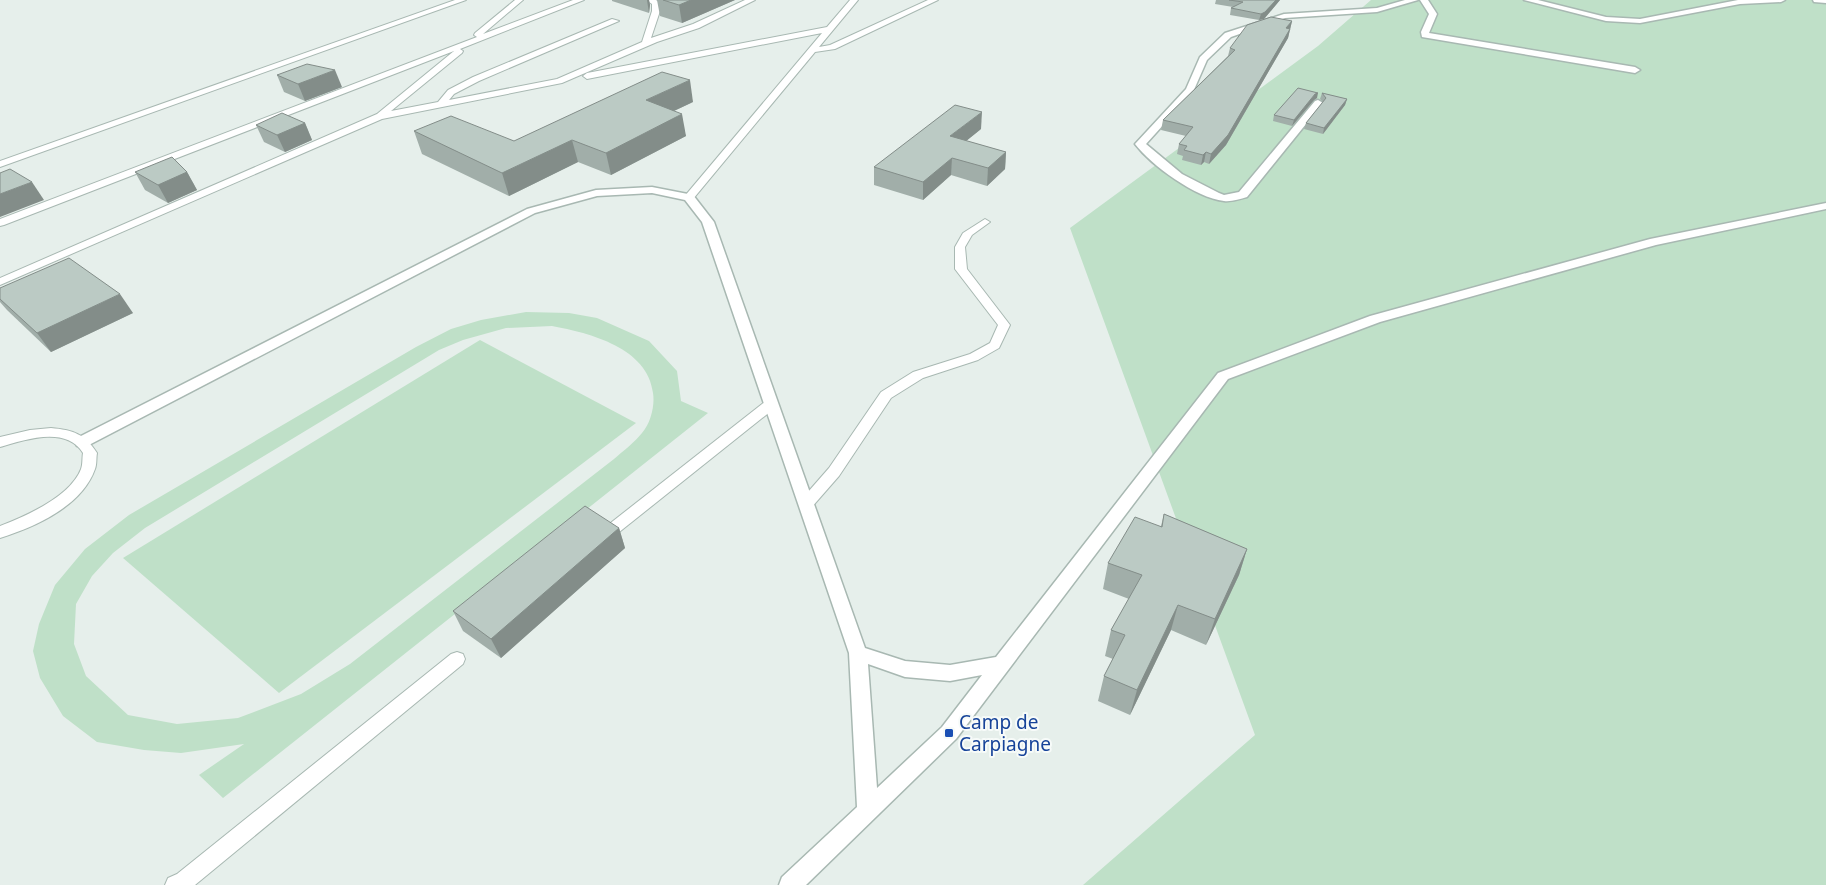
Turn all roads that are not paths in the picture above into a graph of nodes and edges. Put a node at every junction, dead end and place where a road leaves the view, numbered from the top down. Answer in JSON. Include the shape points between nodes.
{"nodes":[{"id":1,"x":462,"y":0,"type":"edge"},
{"id":2,"x":519,"y":0,"type":"edge"},
{"id":3,"x":580,"y":0,"type":"edge"},
{"id":4,"x":650,"y":0,"type":"edge"},
{"id":5,"x":750,"y":0,"type":"edge"},
{"id":6,"x":854,"y":0,"type":"edge"},
{"id":7,"x":934,"y":0,"type":"edge"},
{"id":8,"x":1414,"y":0,"type":"edge"},
{"id":9,"x":1424,"y":0,"type":"edge"},
{"id":10,"x":1528,"y":0,"type":"edge"},
{"id":11,"x":1781,"y":0,"type":"edge"},
{"id":12,"x":1817,"y":0,"type":"edge"},
{"id":13,"x":1826,"y":1,"type":"edge"},
{"id":14,"x":615,"y":21,"type":"dead end"},
{"id":15,"x":830,"y":29,"type":"junction"},
{"id":16,"x":469,"y":42,"type":"junction"},
{"id":17,"x":644,"y":45,"type":"junction"},
{"id":18,"x":812,"y":50,"type":"junction"},
{"id":19,"x":1635,"y":70,"type":"dead end"},
{"id":20,"x":559,"y":81,"type":"junction"},
{"id":21,"x":1318,"y":103,"type":"dead end"},
{"id":22,"x":440,"y":104,"type":"junction"},
{"id":23,"x":380,"y":116,"type":"junction"},
{"id":24,"x":0,"y":164,"type":"edge"},
{"id":25,"x":690,"y":197,"type":"junction"},
{"id":26,"x":1826,"y":206,"type":"edge"},
{"id":27,"x":985,"y":222,"type":"dead end"},
{"id":28,"x":0,"y":223,"type":"edge"},
{"id":29,"x":0,"y":282,"type":"edge"},
{"id":30,"x":771,"y":404,"type":"junction"},
{"id":31,"x":0,"y":442,"type":"edge"},
{"id":32,"x":82,"y":442,"type":"junction"},
{"id":33,"x":806,"y":504,"type":"junction"},
{"id":34,"x":613,"y":529,"type":"edge"},
{"id":35,"x":0,"y":532,"type":"edge"},
{"id":36,"x":858,"y":654,"type":"junction"},
{"id":37,"x":457,"y":659,"type":"dead end"},
{"id":38,"x":1002,"y":664,"type":"junction"},
{"id":39,"x":868,"y":811,"type":"junction"},
{"id":40,"x":175,"y":885,"type":"edge"},
{"id":41,"x":790,"y":885,"type":"edge"}],
"edges":[{"from":1,"to":24,"type":"lane"},
{"from":2,"to":16,"type":"lane"},
{"from":3,"to":16,"type":"lane"},
{"from":4,"to":17,"type":"lane","via":[[656,4],[656,11]]},
{"from":5,"to":17,"type":"lane","via":[[696,26]]},
{"from":6,"to":15,"type":"lane"},
{"from":7,"to":18,"type":"lane","via":[[832,47]]},
{"from":8,"to":21,"type":"street","via":[[1377,10],[1313,9],[1228,35],[1203,59],[1190,90],[1140,144],[1148,154],[1194,185],[1224,198],[1243,195]]},
{"from":9,"to":19,"type":"street","via":[[1433,14],[1426,35]]},
{"from":10,"to":11,"type":"street","via":[[1606,19],[1640,21],[1740,2]]},
{"from":12,"to":13,"type":"street"},
{"from":14,"to":22,"type":"lane","via":[[476,79],[452,92]]},
{"from":15,"to":18,"type":"lane"},
{"from":15,"to":20,"type":"lane"},
{"from":16,"to":23,"type":"lane"},
{"from":16,"to":28,"type":"lane"},
{"from":17,"to":20,"type":"lane"},
{"from":18,"to":25,"type":"lane"},
{"from":20,"to":22,"type":"lane"},
{"from":22,"to":23,"type":"lane"},
{"from":23,"to":29,"type":"lane"},
{"from":25,"to":30,"type":"street","via":[[708,222]]},
{"from":25,"to":32,"type":"street","via":[[652,190],[596,193],[531,211]]},
{"from":26,"to":38,"type":"street","via":[[1654,242],[1375,319],[1223,376]]},
{"from":27,"to":33,"type":"lane","via":[[968,234],[960,247],[961,262],[962,269],[1004,325],[995,345],[974,357],[918,375],[886,395],[834,472]]},
{"from":30,"to":33,"type":"street"},
{"from":30,"to":34,"type":"lane"},
{"from":31,"to":32,"type":"lane","via":[[44,433],[66,435]]},
{"from":32,"to":35,"type":"lane","via":[[90,453],[88,469],[76,487],[27,522]]},
{"from":33,"to":36,"type":"street"},
{"from":36,"to":38,"type":"street","via":[[905,669],[941,672]]},
{"from":36,"to":39,"type":"street"},
{"from":37,"to":40,"type":"lane"},
{"from":38,"to":39,"type":"street","via":[[950,734]]},
{"from":39,"to":41,"type":"street"}]}
